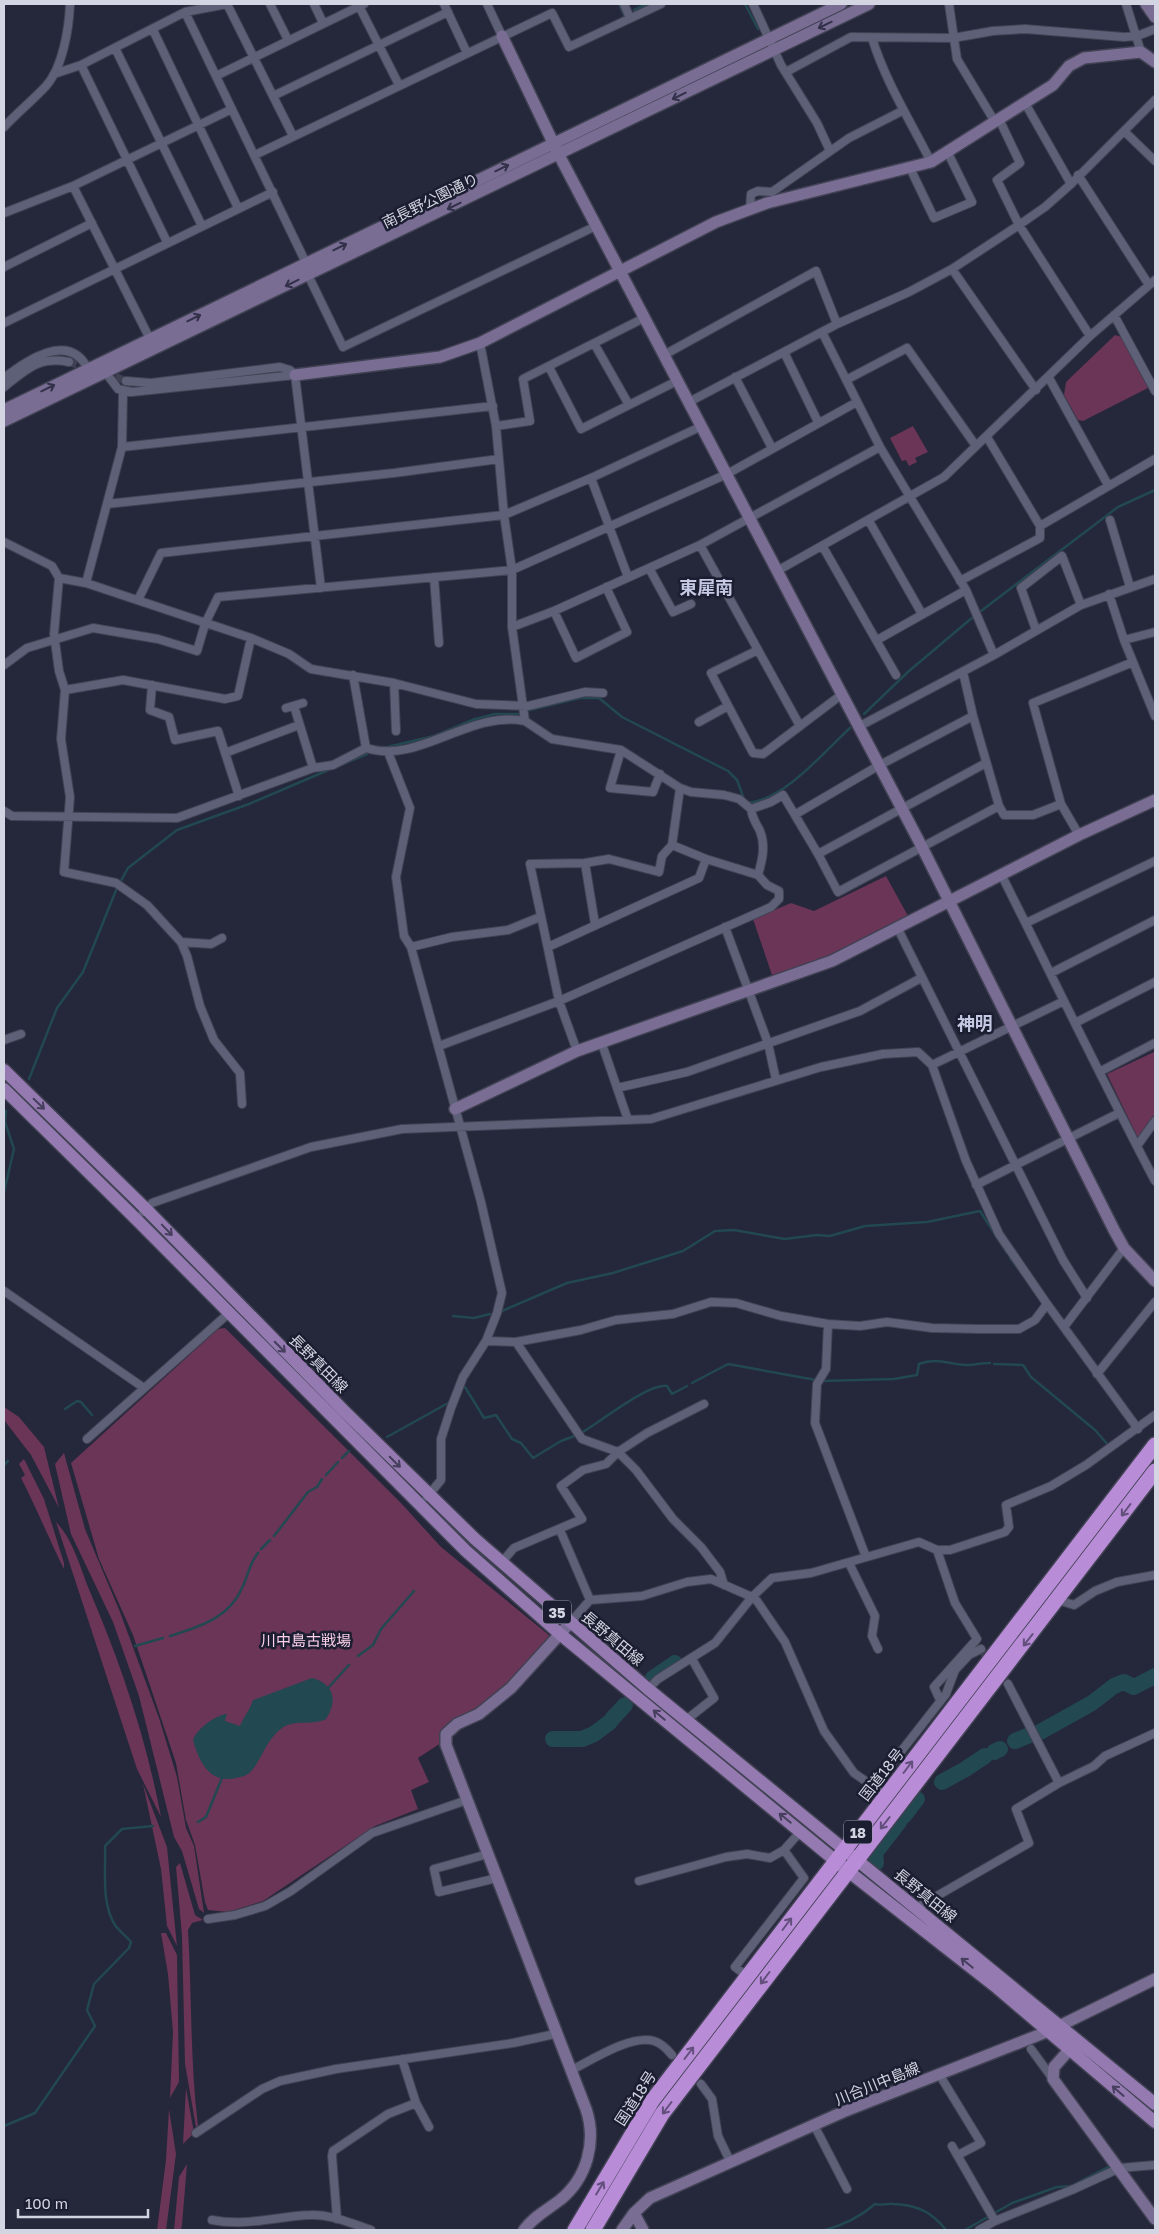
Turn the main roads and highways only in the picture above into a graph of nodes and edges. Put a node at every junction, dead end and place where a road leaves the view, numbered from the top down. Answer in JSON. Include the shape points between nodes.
{"nodes":[{"id":1,"x":4,"y":1070,"type":"edge"},
{"id":2,"x":4,"y":1089,"type":"edge"},
{"id":3,"x":1155,"y":1445,"type":"edge"},
{"id":4,"x":1155,"y":1471,"type":"edge"},
{"id":5,"x":840,"y":1855,"type":"junction"},
{"id":6,"x":852,"y":1866,"type":"junction"},
{"id":7,"x":1155,"y":2104,"type":"edge"},
{"id":8,"x":1155,"y":2122,"type":"edge"},
{"id":9,"x":575,"y":2230,"type":"edge"},
{"id":10,"x":593,"y":2230,"type":"edge"}],
"edges":[{"from":1,"to":5,"type":"main road","name":"長野真田線","number":"35","one_way":true,"via":[[501,1564]]},
{"from":5,"to":2,"type":"main road","name":"長野真田線","number":"35","one_way":true,"via":[[801,1831],[560,1634],[466,1551]]},
{"from":5,"to":3,"type":"highway","name":"国道18号","number":"18","one_way":true},
{"from":4,"to":6,"type":"highway","name":"国道18号","number":"18","one_way":true},
{"from":5,"to":6,"type":"main road","name":"長野真田線","number":"35"},
{"from":9,"to":5,"type":"highway","name":"国道18号","number":"18","one_way":true,"via":[[652,2101]]},
{"from":6,"to":7,"type":"main road","name":"長野真田線","number":"35","via":[[916,1908]]},
{"from":8,"to":6,"type":"main road","name":"長野真田線","number":"35","one_way":true},
{"from":6,"to":10,"type":"highway","name":"国道18号","number":"18","one_way":true,"via":[[662,2114]]}]}
